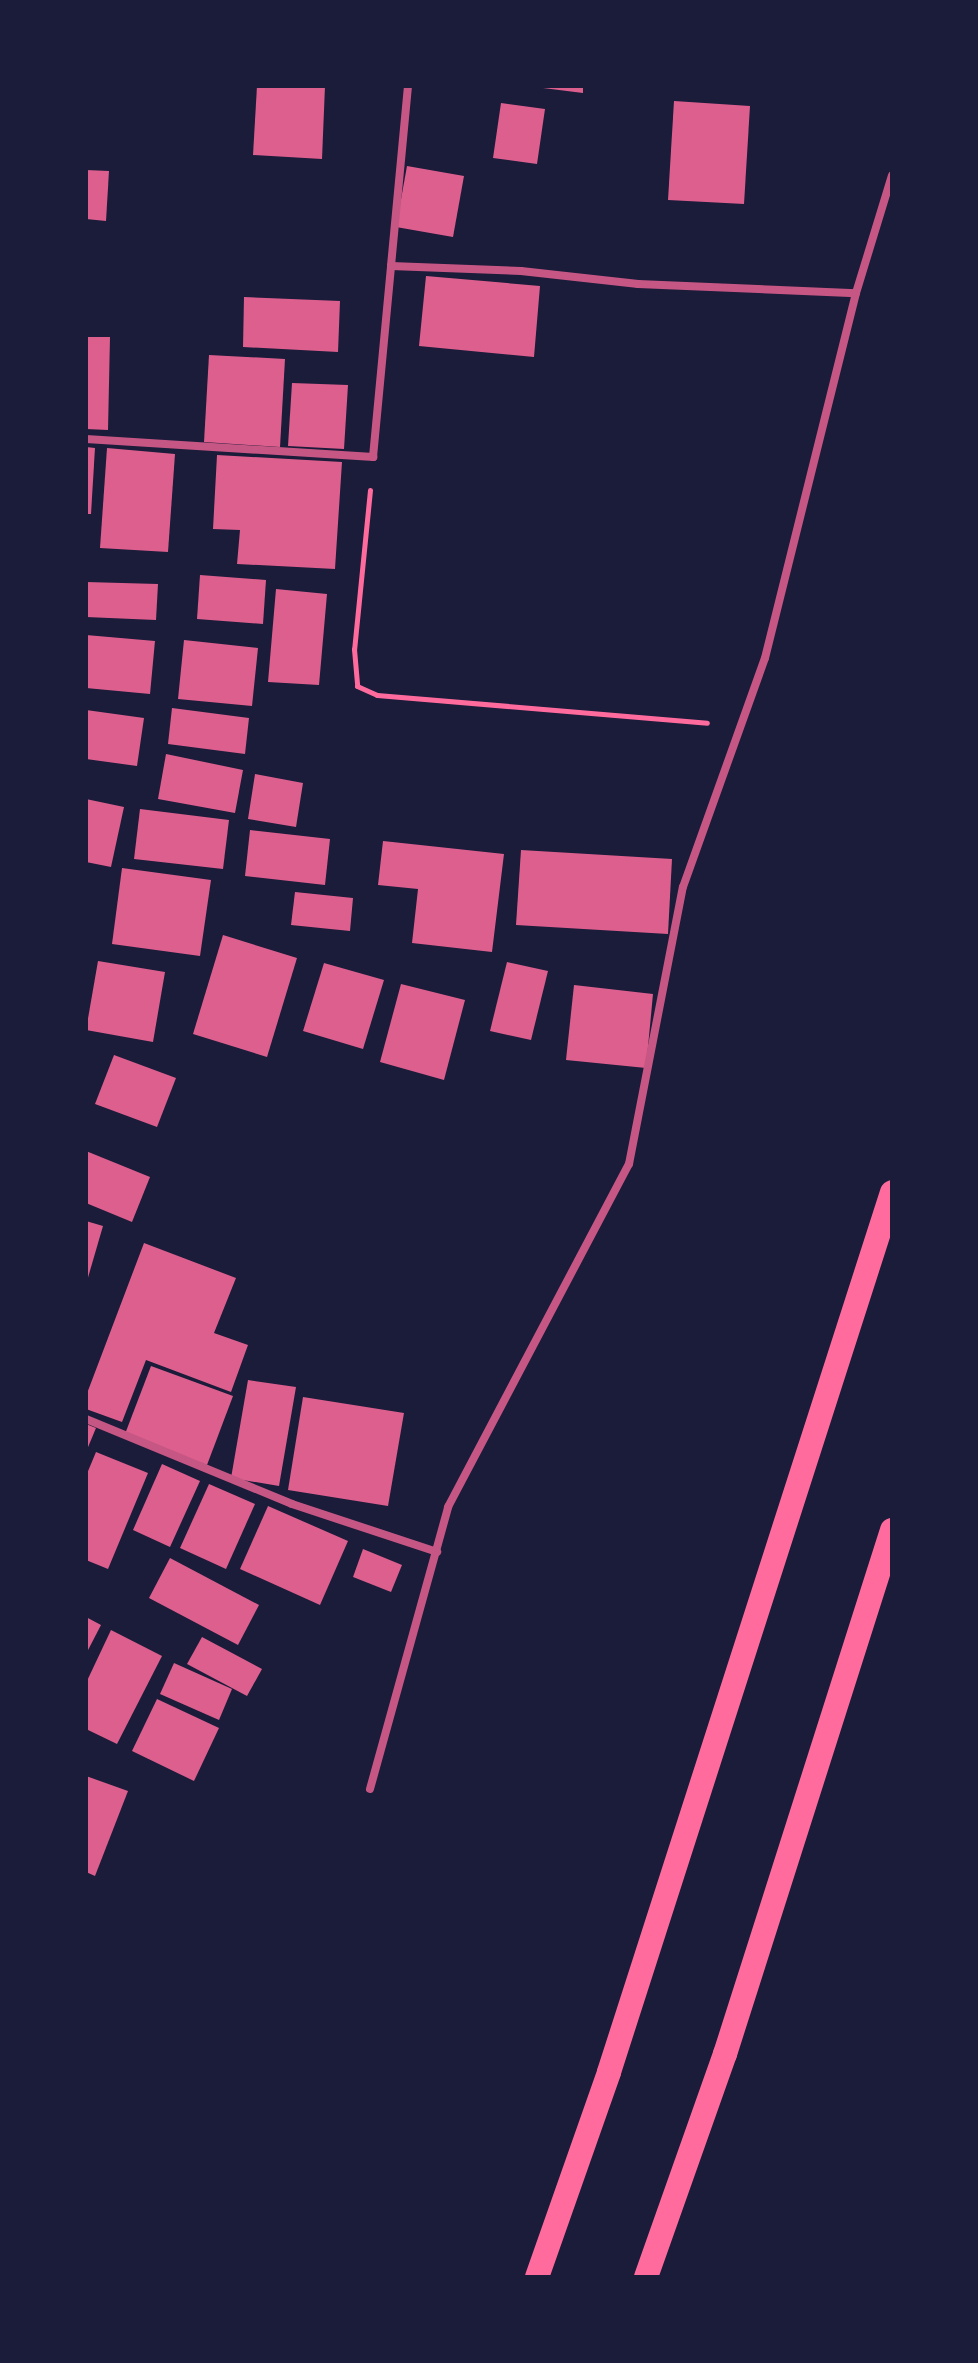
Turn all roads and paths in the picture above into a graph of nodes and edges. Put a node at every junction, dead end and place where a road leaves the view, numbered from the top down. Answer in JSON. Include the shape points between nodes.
{"nodes":[{"id":1,"x":408,"y":86,"type":"edge"},
{"id":2,"x":892,"y":175,"type":"edge"},
{"id":3,"x":391,"y":266,"type":"junction"},
{"id":4,"x":856,"y":293,"type":"junction"},
{"id":5,"x":86,"y":439,"type":"edge"},
{"id":6,"x":373,"y":457,"type":"junction"},
{"id":7,"x":739,"y":725,"type":"junction"},
{"id":8,"x":892,"y":1192,"type":"edge"},
{"id":9,"x":86,"y":1419,"type":"edge"},
{"id":10,"x":892,"y":1530,"type":"edge"},
{"id":11,"x":437,"y":1552,"type":"junction"},
{"id":12,"x":370,"y":1789,"type":"dead end"},
{"id":13,"x":537,"y":2277,"type":"edge"},
{"id":14,"x":646,"y":2277,"type":"edge"}],
"edges":[{"from":1,"to":3,"type":"street"},
{"from":2,"to":4,"type":"street"},
{"from":3,"to":4,"type":"street"},
{"from":3,"to":6,"type":"street"},
{"from":4,"to":7,"type":"street","via":[[765,658]]},
{"from":5,"to":6,"type":"street"},
{"from":6,"to":7,"type":"path","via":[[354,649],[357,686],[377,695]]},
{"from":7,"to":11,"type":"street","via":[[683,887],[629,1164],[448,1507]]},
{"from":8,"to":13,"type":"highway","via":[[614,2057]]},
{"from":9,"to":11,"type":"street","via":[[292,1504]]},
{"from":10,"to":14,"type":"highway","via":[[725,2054]]},
{"from":11,"to":12,"type":"street"}]}
